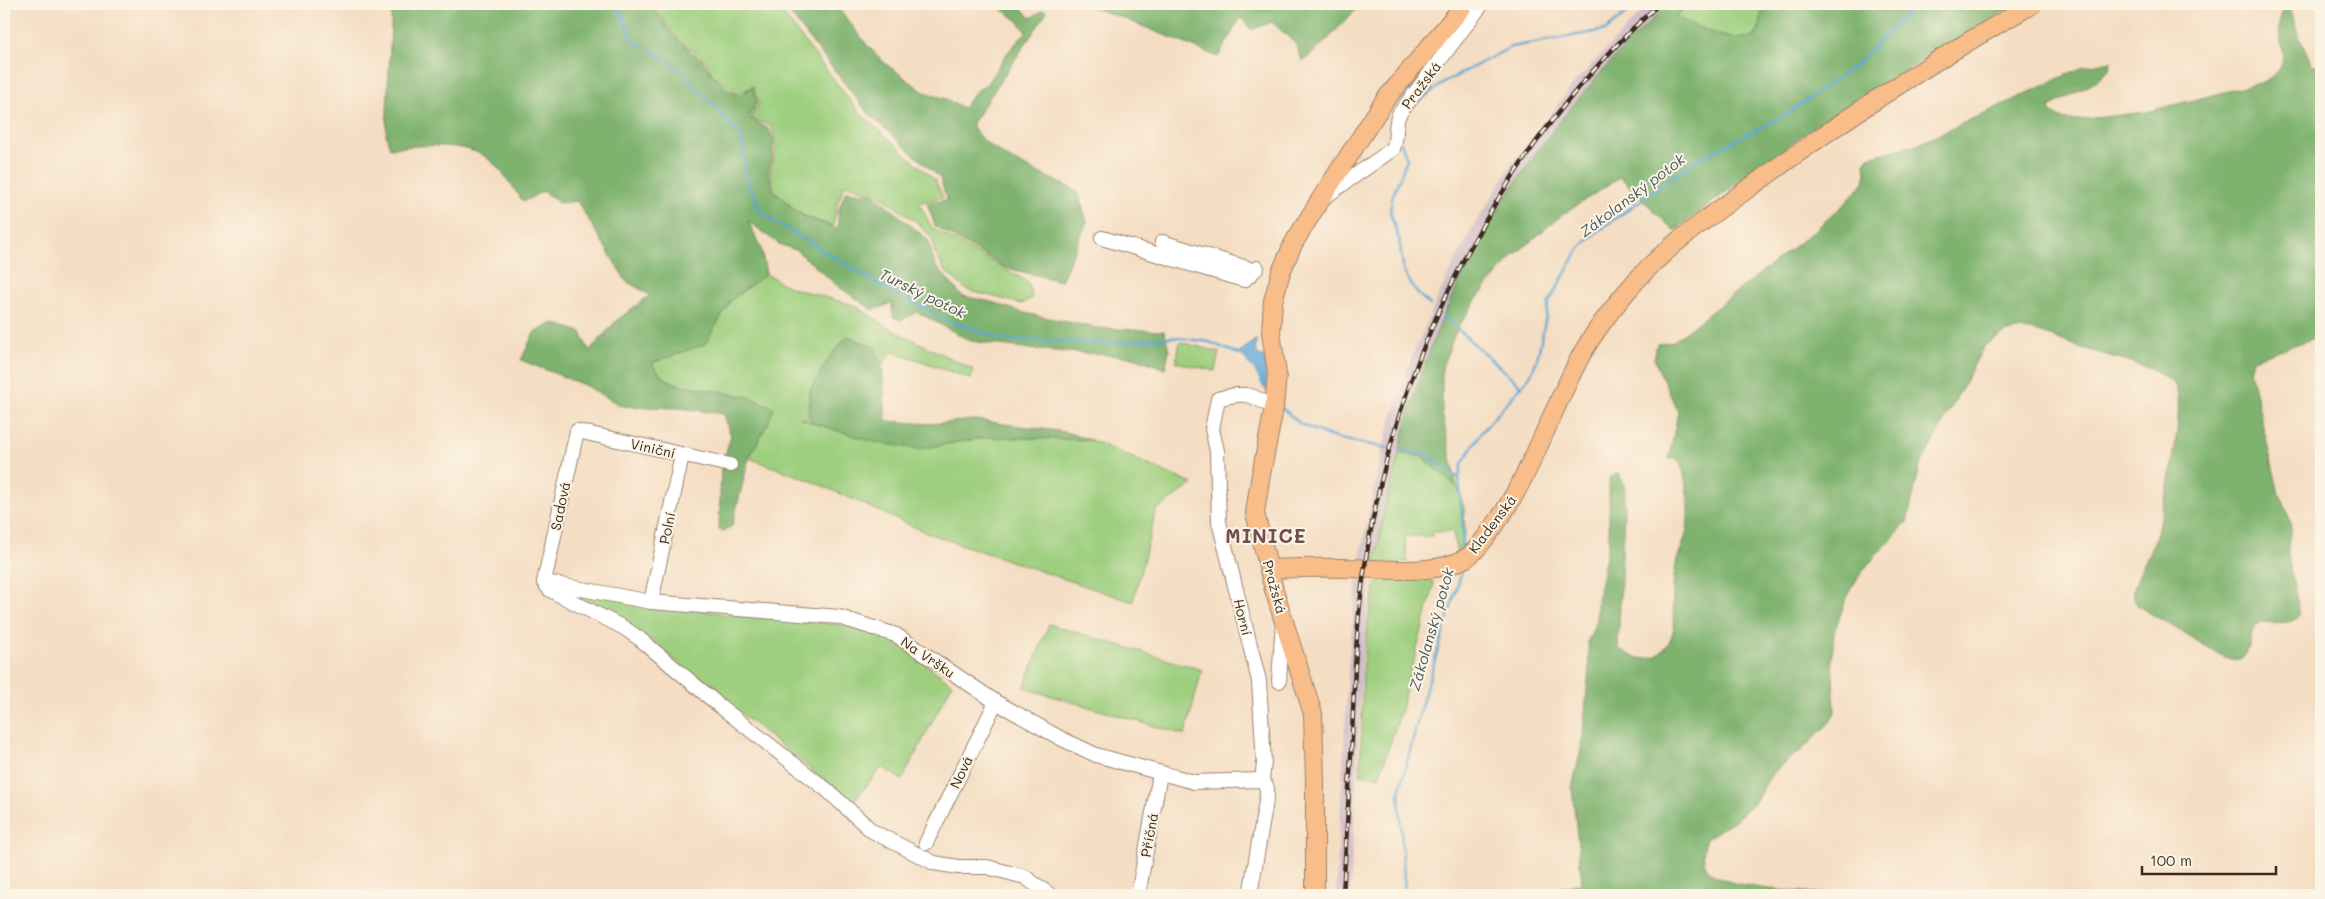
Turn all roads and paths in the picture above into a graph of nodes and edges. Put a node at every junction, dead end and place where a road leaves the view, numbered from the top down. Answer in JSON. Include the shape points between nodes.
{"nodes":[{"id":1,"x":1465,"y":4,"type":"edge"},
{"id":2,"x":1482,"y":4,"type":"edge"},
{"id":3,"x":2033,"y":4,"type":"edge"},
{"id":4,"x":1320,"y":200,"type":"junction"},
{"id":5,"x":1102,"y":238,"type":"dead end"},
{"id":6,"x":1162,"y":242,"type":"dead end"},
{"id":7,"x":1274,"y":408,"type":"junction"},
{"id":8,"x":577,"y":431,"type":"joint"},
{"id":9,"x":682,"y":455,"type":"junction"},
{"id":10,"x":730,"y":465,"type":"dead end"},
{"id":11,"x":1269,"y":569,"type":"junction"},
{"id":12,"x":544,"y":582,"type":"junction"},
{"id":13,"x":651,"y":602,"type":"junction"},
{"id":14,"x":1283,"y":618,"type":"junction"},
{"id":15,"x":1278,"y":681,"type":"dead end"},
{"id":16,"x":996,"y":702,"type":"junction"},
{"id":17,"x":1160,"y":774,"type":"junction"},
{"id":18,"x":1262,"y":780,"type":"junction"},
{"id":19,"x":926,"y":843,"type":"dead end"},
{"id":20,"x":1047,"y":893,"type":"edge"},
{"id":21,"x":1138,"y":895,"type":"edge"},
{"id":22,"x":1250,"y":895,"type":"edge"},
{"id":23,"x":1315,"y":895,"type":"edge"}],
"edges":[{"from":1,"to":4,"type":"main road","name":"Pražská","via":[[1385,100]]},
{"from":2,"to":4,"type":"street","name":"Pražská","via":[[1400,114],[1395,126],[1398,136],[1393,149]]},
{"from":3,"to":11,"type":"main road","name":"Kladenská","via":[[1832,127],[1655,261],[1628,290],[1584,350],[1517,491],[1475,551],[1466,558],[1442,566],[1403,570]]},
{"from":4,"to":7,"type":"main road","name":"Pražská","via":[[1293,244],[1273,301],[1271,332],[1277,374]]},
{"from":5,"to":6,"type":"street","via":[[1244,280],[1254,271]]},
{"from":7,"to":11,"type":"main road","name":"Pražská","via":[[1256,513]]},
{"from":7,"to":18,"type":"street","name":"Horní","via":[[1246,393],[1218,399],[1212,429],[1216,452],[1218,522],[1259,682]]},
{"from":8,"to":9,"type":"street","name":"Viniční"},
{"from":8,"to":12,"type":"street","name":"Sadová"},
{"from":9,"to":10,"type":"street","name":"Viniční"},
{"from":9,"to":13,"type":"street","name":"Polní"},
{"from":11,"to":14,"type":"main road","name":"Pražská"},
{"from":12,"to":13,"type":"street","name":"Na Vršku"},
{"from":12,"to":20,"type":"street","via":[[550,590],[624,628],[664,657],[721,707],[827,790],[872,831],[934,863],[987,867],[1025,877]]},
{"from":13,"to":16,"type":"street","name":"Na Vršku","via":[[839,617],[896,635]]},
{"from":14,"to":15,"type":"street"},
{"from":14,"to":23,"type":"main road","name":"Pražská","via":[[1313,714]]},
{"from":16,"to":17,"type":"street","name":"Na Vršku","via":[[1096,755]]},
{"from":16,"to":19,"type":"street","name":"Nová"},
{"from":17,"to":18,"type":"street","name":"Na Vršku","via":[[1205,783]]},
{"from":17,"to":21,"type":"street","name":"Příčná"},
{"from":18,"to":22,"type":"street","name":"Horní","via":[[1267,795]]}]}
